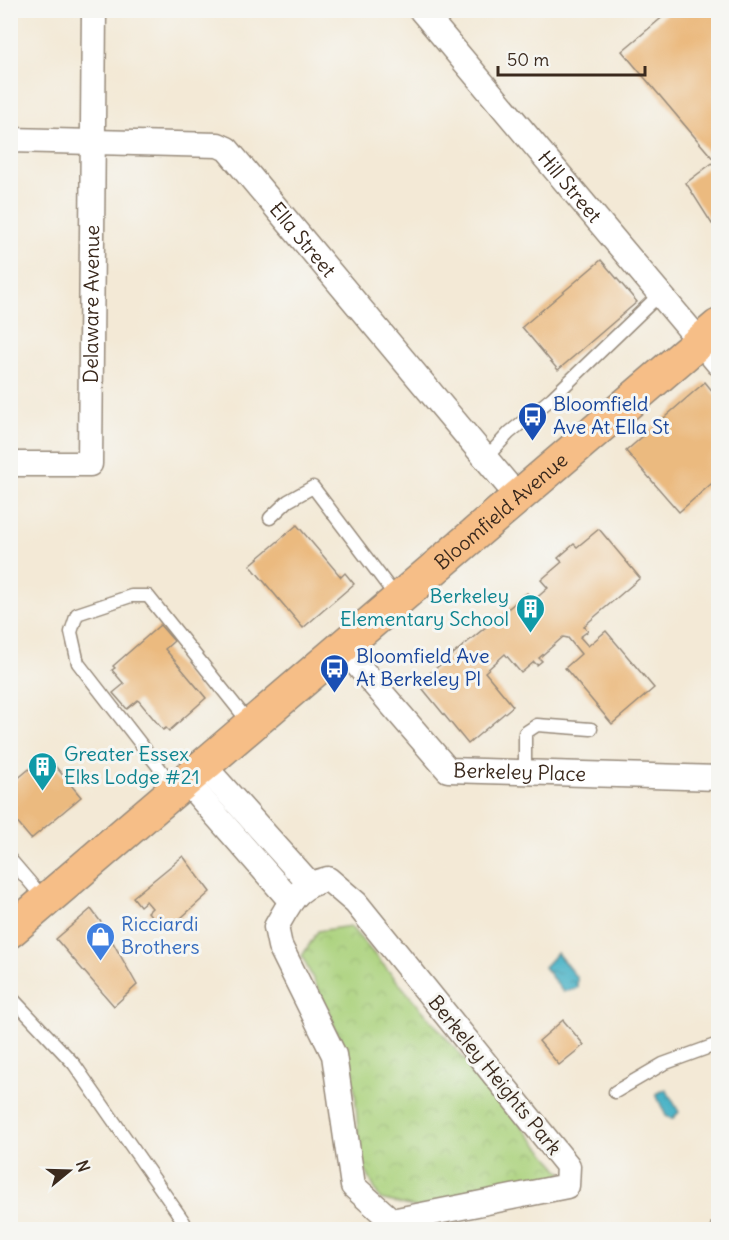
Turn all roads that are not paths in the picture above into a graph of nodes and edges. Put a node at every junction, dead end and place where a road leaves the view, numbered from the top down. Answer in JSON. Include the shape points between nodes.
{"nodes":[{"id":1,"x":94,"y":10,"type":"edge"},
{"id":2,"x":421,"y":10,"type":"edge"},
{"id":3,"x":10,"y":140,"type":"edge"},
{"id":4,"x":94,"y":143,"type":"junction"},
{"id":5,"x":659,"y":294,"type":"junction"},
{"id":6,"x":712,"y":344,"type":"edge"},
{"id":7,"x":485,"y":459,"type":"junction"},
{"id":8,"x":10,"y":464,"type":"edge"},
{"id":9,"x":518,"y":497,"type":"junction"},
{"id":10,"x":270,"y":518,"type":"dead end"},
{"id":11,"x":398,"y":599,"type":"junction"},
{"id":12,"x":342,"y":647,"type":"junction"},
{"id":13,"x":251,"y":725,"type":"junction"},
{"id":14,"x":591,"y":729,"type":"dead end"},
{"id":15,"x":525,"y":772,"type":"junction"},
{"id":16,"x":718,"y":778,"type":"edge"},
{"id":17,"x":188,"y":779,"type":"junction"},
{"id":18,"x":10,"y":859,"type":"edge"},
{"id":19,"x":309,"y":883,"type":"junction"},
{"id":20,"x":46,"y":901,"type":"junction"},
{"id":21,"x":291,"y":901,"type":"junction"},
{"id":22,"x":13,"y":924,"type":"edge"},
{"id":23,"x":10,"y":996,"type":"edge"},
{"id":24,"x":718,"y":1044,"type":"edge"},
{"id":25,"x":615,"y":1092,"type":"dead end"},
{"id":26,"x":183,"y":1222,"type":"dead end"}],
"edges":[{"from":1,"to":4,"type":"street","name":"Delaware Avenue"},
{"from":2,"to":5,"type":"street","name":"Hill Street"},
{"from":3,"to":4,"type":"street","name":"Ella Street"},
{"from":4,"to":7,"type":"street","name":"Ella Street","via":[[218,145],[228,149]]},
{"from":4,"to":8,"type":"street","name":"Delaware Avenue","via":[[90,464]]},
{"from":5,"to":6,"type":"street","name":"Hill Street"},
{"from":5,"to":7,"type":"lane"},
{"from":6,"to":9,"type":"main road","name":"Bloomfield Avenue"},
{"from":7,"to":9,"type":"street","name":"Ella Street"},
{"from":9,"to":11,"type":"main road","name":"Bloomfield Avenue"},
{"from":10,"to":11,"type":"lane","via":[[288,501],[313,487]]},
{"from":11,"to":12,"type":"main road","name":"Bloomfield Avenue"},
{"from":12,"to":13,"type":"main road","name":"Bloomfield Avenue"},
{"from":12,"to":15,"type":"street","name":"Berkeley Place","via":[[448,770]]},
{"from":13,"to":17,"type":"main road","name":"Bloomfield Avenue"},
{"from":13,"to":17,"type":"lane","via":[[148,596],[131,596],[77,614],[71,632],[78,663]]},
{"from":14,"to":15,"type":"lane","via":[[537,725],[525,733]]},
{"from":15,"to":16,"type":"street","name":"Berkeley Place"},
{"from":17,"to":19,"type":"street"},
{"from":17,"to":20,"type":"main road","name":"Bloomfield Avenue"},
{"from":17,"to":21,"type":"street"},
{"from":18,"to":20,"type":"lane"},
{"from":19,"to":21,"type":"street","name":"Berkeley Heights Park"},
{"from":19,"to":21,"type":"street","name":"Berkeley Heights Park","via":[[328,879],[356,903],[568,1166],[567,1186],[392,1221],[353,1186],[334,1055],[306,1003],[278,937],[276,927]]},
{"from":20,"to":22,"type":"main road","name":"Bloomfield Avenue"},
{"from":23,"to":26,"type":"lane","via":[[74,1064]]},
{"from":24,"to":25,"type":"lane","via":[[663,1064]]}]}
